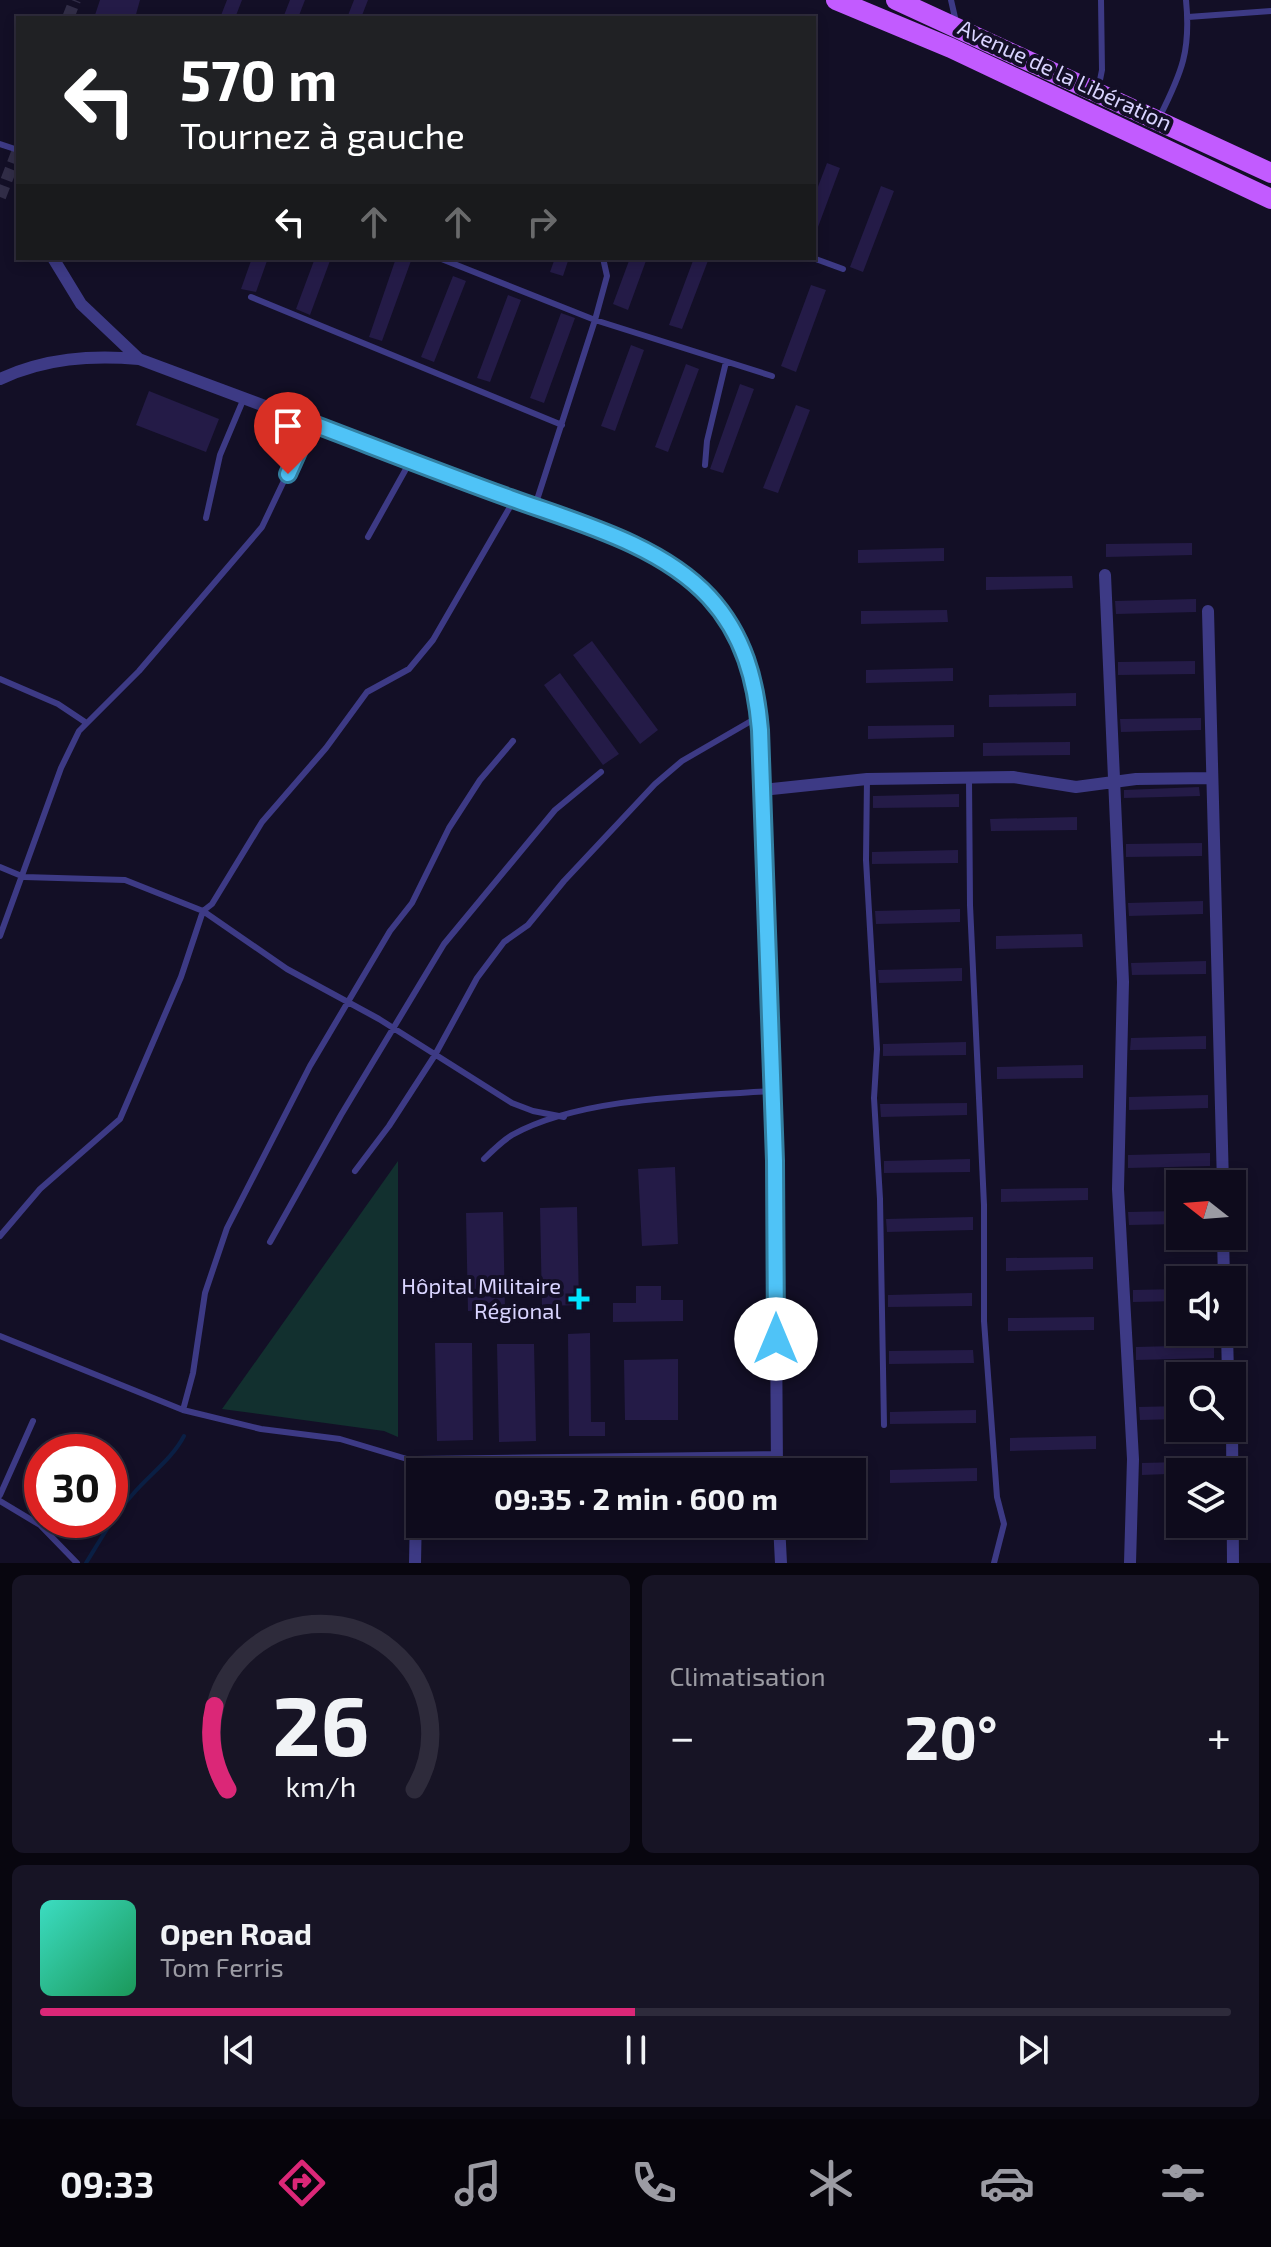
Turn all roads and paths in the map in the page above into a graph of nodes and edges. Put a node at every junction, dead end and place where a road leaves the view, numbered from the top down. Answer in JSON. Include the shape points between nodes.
{"nodes":[{"id":1,"x":836,"y":0,"type":"edge"},
{"id":2,"x":896,"y":0,"type":"edge"},
{"id":3,"x":951,"y":0,"type":"edge"},
{"id":4,"x":1101,"y":0,"type":"edge"},
{"id":5,"x":1186,"y":0,"type":"edge"},
{"id":6,"x":1271,"y":11,"type":"edge"},
{"id":7,"x":1188,"y":17,"type":"junction"},
{"id":8,"x":957,"y":26,"type":"junction"},
{"id":9,"x":1098,"y":90,"type":"junction"},
{"id":10,"x":1158,"y":119,"type":"junction"},
{"id":11,"x":1271,"y":173,"type":"edge"},
{"id":12,"x":1271,"y":199,"type":"edge"},
{"id":13,"x":816,"y":259,"type":"edge"},
{"id":14,"x":54,"y":260,"type":"edge"},
{"id":15,"x":444,"y":260,"type":"edge"},
{"id":16,"x":603,"y":260,"type":"edge"},
{"id":17,"x":843,"y":269,"type":"dead end"},
{"id":18,"x":251,"y":297,"type":"dead end"},
{"id":19,"x":595,"y":320,"type":"junction"},
{"id":20,"x":139,"y":359,"type":"junction"},
{"id":21,"x":726,"y":362,"type":"junction"},
{"id":22,"x":772,"y":376,"type":"dead end"},
{"id":23,"x":0,"y":379,"type":"edge"},
{"id":24,"x":244,"y":398,"type":"junction"},
{"id":25,"x":311,"y":423,"type":"junction"},
{"id":26,"x":562,"y":425,"type":"junction"},
{"id":27,"x":411,"y":460,"type":"junction"},
{"id":28,"x":705,"y":465,"type":"dead end"},
{"id":29,"x":514,"y":500,"type":"junction"},
{"id":30,"x":535,"y":506,"type":"junction"},
{"id":31,"x":206,"y":518,"type":"dead end"},
{"id":32,"x":368,"y":537,"type":"dead end"},
{"id":33,"x":1105,"y":575,"type":"dead end"},
{"id":34,"x":1208,"y":611,"type":"dead end"},
{"id":35,"x":0,"y":679,"type":"edge"},
{"id":36,"x":759,"y":716,"type":"junction"},
{"id":37,"x":85,"y":722,"type":"junction"},
{"id":38,"x":513,"y":741,"type":"dead end"},
{"id":39,"x":601,"y":772,"type":"dead end"},
{"id":40,"x":1211,"y":778,"type":"junction"},
{"id":41,"x":867,"y":779,"type":"junction"},
{"id":42,"x":969,"y":779,"type":"junction"},
{"id":43,"x":1112,"y":784,"type":"junction"},
{"id":44,"x":762,"y":790,"type":"junction"},
{"id":45,"x":0,"y":867,"type":"edge"},
{"id":46,"x":24,"y":877,"type":"junction"},
{"id":47,"x":203,"y":911,"type":"junction"},
{"id":48,"x":0,"y":936,"type":"edge"},
{"id":49,"x":348,"y":1005,"type":"junction"},
{"id":50,"x":394,"y":1031,"type":"junction"},
{"id":51,"x":435,"y":1055,"type":"junction"},
{"id":52,"x":773,"y":1091,"type":"junction"},
{"id":53,"x":564,"y":1117,"type":"junction"},
{"id":54,"x":484,"y":1159,"type":"dead end"},
{"id":55,"x":1223,"y":1170,"type":"edge"},
{"id":56,"x":355,"y":1171,"type":"dead end"},
{"id":57,"x":0,"y":1236,"type":"edge"},
{"id":58,"x":270,"y":1242,"type":"dead end"},
{"id":59,"x":0,"y":1336,"type":"edge"},
{"id":60,"x":11,"y":1343,"type":"junction"},
{"id":61,"x":0,"y":1346,"type":"edge"},
{"id":62,"x":183,"y":1410,"type":"junction"},
{"id":63,"x":33,"y":1421,"type":"dead end"},
{"id":64,"x":884,"y":1425,"type":"dead end"},
{"id":65,"x":1232,"y":1442,"type":"edge"},
{"id":66,"x":777,"y":1457,"type":"joint"},
{"id":67,"x":705,"y":1458,"type":"edge"},
{"id":68,"x":406,"y":1459,"type":"edge"},
{"id":69,"x":0,"y":1495,"type":"edge"},
{"id":70,"x":0,"y":1501,"type":"edge"},
{"id":71,"x":415,"y":1538,"type":"edge"},
{"id":72,"x":780,"y":1538,"type":"edge"},
{"id":73,"x":77,"y":1563,"type":"edge"},
{"id":74,"x":415,"y":1563,"type":"edge"},
{"id":75,"x":781,"y":1563,"type":"edge"},
{"id":76,"x":994,"y":1563,"type":"edge"},
{"id":77,"x":1130,"y":1563,"type":"edge"},
{"id":78,"x":1233,"y":1563,"type":"edge"}],
"edges":[{"from":1,"to":12,"type":"main road","name":"Avenue de la Libération","via":[[951,48]]},
{"from":2,"to":8,"type":"main road","name":"Avenue de la Libération"},
{"from":3,"to":8,"type":"lane"},
{"from":4,"to":9,"type":"lane"},
{"from":5,"to":7,"type":"lane"},
{"from":6,"to":7,"type":"lane"},
{"from":7,"to":10,"type":"lane","via":[[1189,45],[1182,71]]},
{"from":8,"to":9,"type":"main road","name":"Avenue de la Libération"},
{"from":9,"to":10,"type":"main road","name":"Avenue de la Libération"},
{"from":10,"to":11,"type":"main road","name":"Avenue de la Libération"},
{"from":13,"to":17,"type":"lane"},
{"from":14,"to":20,"type":"street","via":[[81,304]]},
{"from":15,"to":19,"type":"lane"},
{"from":16,"to":19,"type":"lane","via":[[607,276]]},
{"from":18,"to":26,"type":"lane"},
{"from":19,"to":21,"type":"lane"},
{"from":19,"to":26,"type":"lane"},
{"from":20,"to":23,"type":"street","via":[[77,357]]},
{"from":20,"to":24,"type":"street"},
{"from":21,"to":22,"type":"lane"},
{"from":21,"to":28,"type":"lane"},
{"from":24,"to":25,"type":"street"},
{"from":24,"to":31,"type":"lane","via":[[220,455]]},
{"from":25,"to":27,"type":"street"},
{"from":25,"to":37,"type":"lane","via":[[262,527],[139,671]]},
{"from":26,"to":30,"type":"lane"},
{"from":27,"to":29,"type":"street"},
{"from":27,"to":32,"type":"lane"},
{"from":29,"to":30,"type":"street"},
{"from":29,"to":47,"type":"lane","via":[[433,640],[409,669],[367,692],[262,822]]},
{"from":30,"to":36,"type":"street","via":[[661,560],[709,597],[741,644]]},
{"from":33,"to":43,"type":"street"},
{"from":34,"to":40,"type":"street"},
{"from":35,"to":37,"type":"lane"},
{"from":36,"to":44,"type":"street"},
{"from":36,"to":51,"type":"lane","via":[[682,761],[642,797],[528,925],[504,942],[477,978]]},
{"from":37,"to":46,"type":"lane","via":[[61,768]]},
{"from":38,"to":49,"type":"lane","via":[[449,828],[412,903]]},
{"from":39,"to":50,"type":"lane","via":[[566,798],[495,879],[444,944]]},
{"from":40,"to":43,"type":"street"},
{"from":40,"to":55,"type":"street"},
{"from":41,"to":42,"type":"street"},
{"from":41,"to":44,"type":"street"},
{"from":41,"to":64,"type":"lane"},
{"from":42,"to":43,"type":"street","via":[[1013,777],[1076,787]]},
{"from":42,"to":76,"type":"lane","via":[[984,1321],[997,1497],[1004,1524]]},
{"from":43,"to":77,"type":"street","via":[[1123,982],[1118,1189],[1133,1459]]},
{"from":44,"to":52,"type":"street"},
{"from":45,"to":46,"type":"lane"},
{"from":46,"to":47,"type":"lane","via":[[125,880]]},
{"from":46,"to":48,"type":"lane"},
{"from":47,"to":49,"type":"lane"},
{"from":47,"to":57,"type":"lane","via":[[181,977],[120,1119],[40,1189]]},
{"from":49,"to":50,"type":"lane"},
{"from":49,"to":62,"type":"lane","via":[[310,1066],[227,1228],[205,1293]]},
{"from":50,"to":51,"type":"lane"},
{"from":50,"to":58,"type":"lane"},
{"from":51,"to":53,"type":"lane","via":[[512,1103]]},
{"from":51,"to":56,"type":"lane"},
{"from":52,"to":53,"type":"lane","via":[[646,1101]]},
{"from":52,"to":66,"type":"street"},
{"from":53,"to":54,"type":"lane","via":[[510,1136]]},
{"from":59,"to":60,"type":"lane"},
{"from":60,"to":61,"type":"lane"},
{"from":60,"to":62,"type":"lane"},
{"from":62,"to":68,"type":"lane","via":[[261,1429],[340,1439]]},
{"from":63,"to":69,"type":"lane"},
{"from":65,"to":78,"type":"street"},
{"from":66,"to":67,"type":"street"},
{"from":70,"to":73,"type":"lane","via":[[40,1525]]},
{"from":71,"to":74,"type":"street"},
{"from":72,"to":75,"type":"street"}]}
